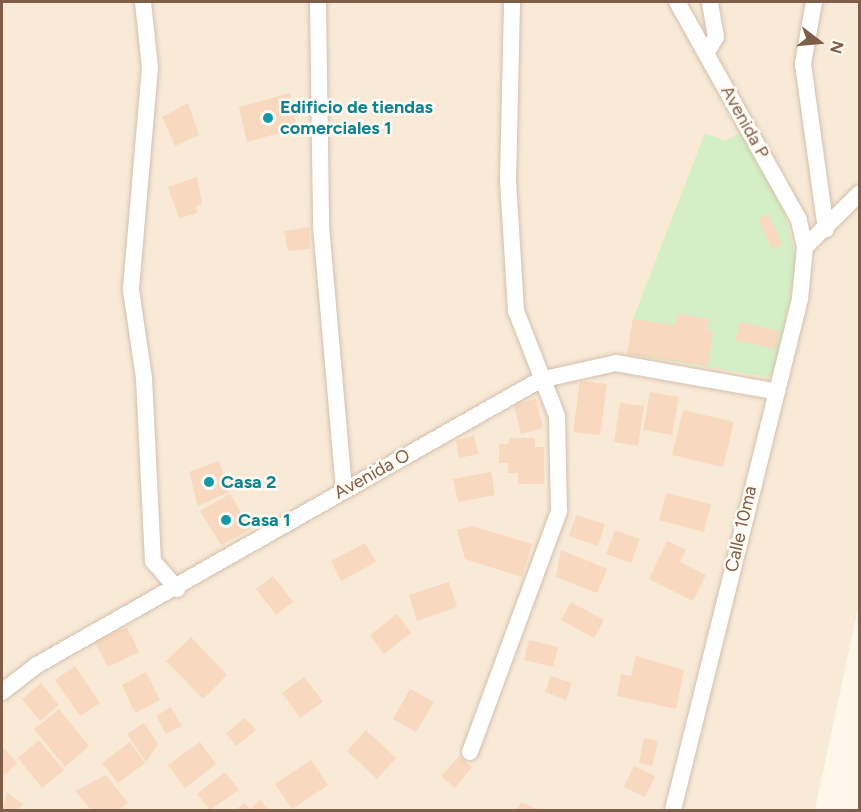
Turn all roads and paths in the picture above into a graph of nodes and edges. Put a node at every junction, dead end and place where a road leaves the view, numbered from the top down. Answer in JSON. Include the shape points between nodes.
{"nodes":[{"id":1,"x":143,"y":2,"type":"edge"},
{"id":2,"x":318,"y":2,"type":"edge"},
{"id":3,"x":512,"y":2,"type":"edge"},
{"id":4,"x":677,"y":2,"type":"edge"},
{"id":5,"x":710,"y":2,"type":"edge"},
{"id":6,"x":814,"y":2,"type":"edge"},
{"id":7,"x":707,"y":52,"type":"junction"},
{"id":8,"x":860,"y":194,"type":"edge"},
{"id":9,"x":826,"y":229,"type":"junction"},
{"id":10,"x":805,"y":247,"type":"junction"},
{"id":11,"x":540,"y":380,"type":"junction"},
{"id":12,"x":773,"y":391,"type":"junction"},
{"id":13,"x":344,"y":489,"type":"junction"},
{"id":14,"x":177,"y":589,"type":"junction"},
{"id":15,"x":2,"y":692,"type":"edge"},
{"id":16,"x":470,"y":752,"type":"dead end"},
{"id":17,"x":673,"y":810,"type":"edge"}],
"edges":[{"from":1,"to":14,"type":"street","via":[[150,67],[131,290],[144,378],[153,561]]},
{"from":2,"to":13,"type":"street","via":[[321,226]]},
{"from":3,"to":11,"type":"street","via":[[508,181],[516,311]]},
{"from":4,"to":7,"type":"street","name":"Avenida P"},
{"from":5,"to":7,"type":"street","via":[[716,37]]},
{"from":6,"to":9,"type":"street","via":[[803,64]]},
{"from":7,"to":10,"type":"street","name":"Avenida P","via":[[799,220]]},
{"from":8,"to":9,"type":"street"},
{"from":9,"to":10,"type":"street"},
{"from":10,"to":12,"type":"street","name":"Calle 10ma","via":[[800,298]]},
{"from":11,"to":12,"type":"street","name":"Avenida O","via":[[616,363]]},
{"from":11,"to":13,"type":"street","name":"Avenida O"},
{"from":11,"to":16,"type":"street","via":[[557,416],[559,511]]},
{"from":12,"to":17,"type":"street","name":"Calle 10ma"},
{"from":13,"to":14,"type":"street","name":"Avenida O"},
{"from":14,"to":15,"type":"street","name":"Avenida O","via":[[37,664]]}]}
